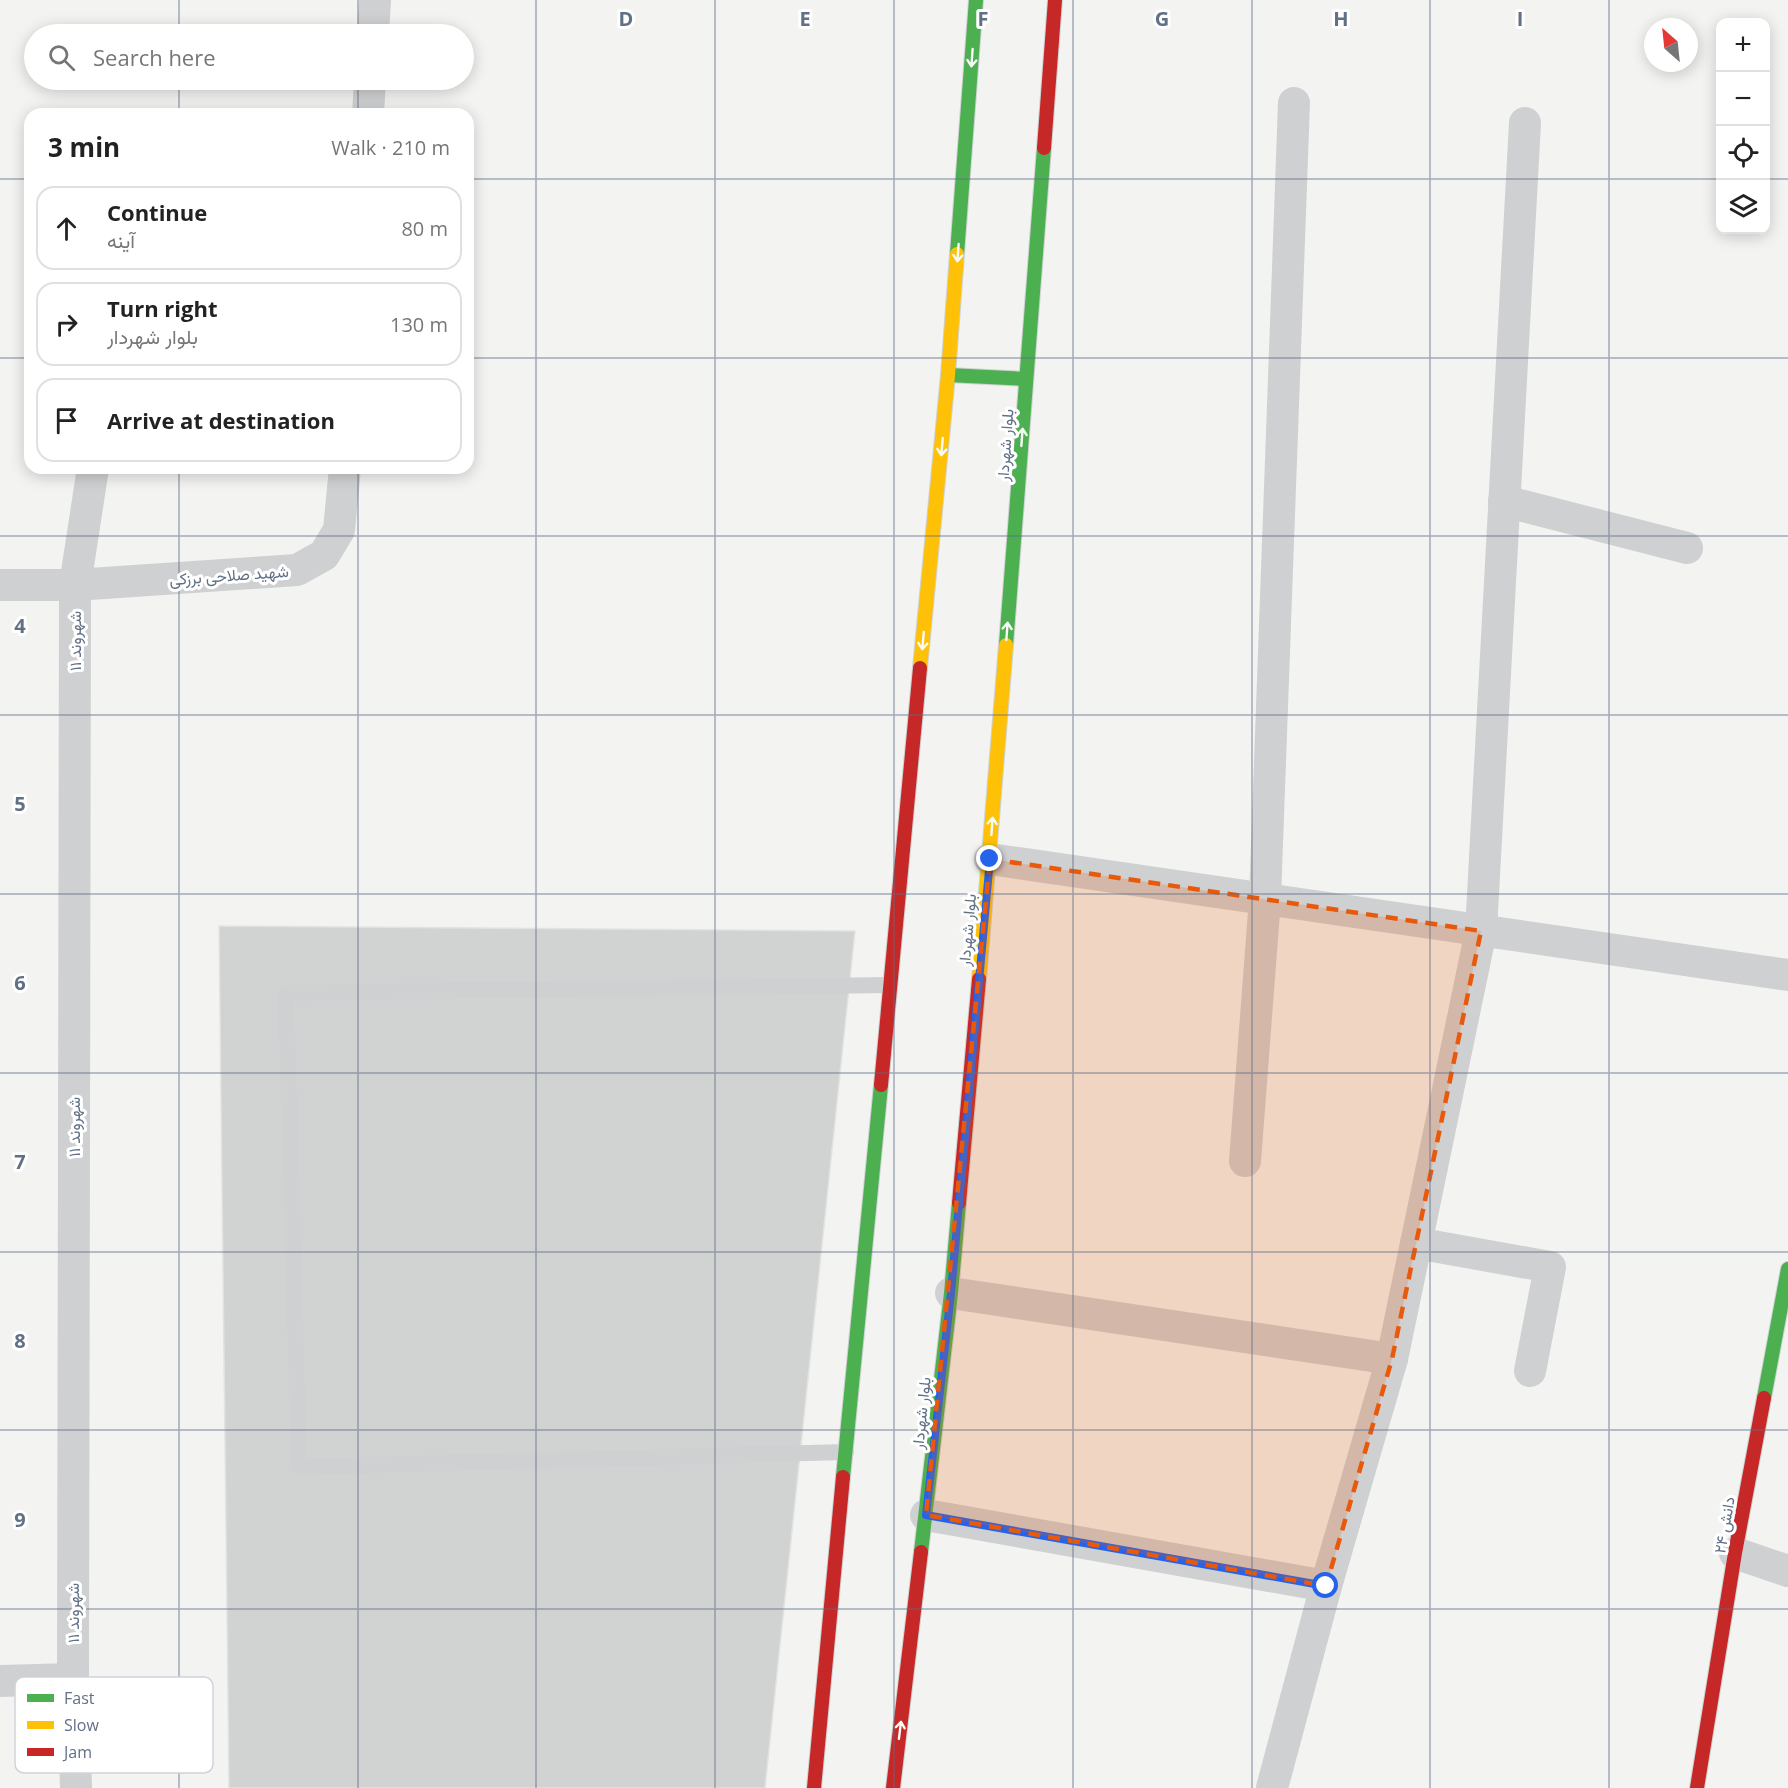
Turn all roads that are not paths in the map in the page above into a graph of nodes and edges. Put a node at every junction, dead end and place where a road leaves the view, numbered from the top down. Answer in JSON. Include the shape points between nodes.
{"nodes":[{"id":1,"x":375,"y":0,"type":"edge"},
{"id":2,"x":976,"y":0,"type":"edge"},
{"id":3,"x":1055,"y":0,"type":"edge"},
{"id":4,"x":374,"y":24,"type":"edge"},
{"id":5,"x":369,"y":90,"type":"edge"},
{"id":6,"x":1294,"y":103,"type":"dead end"},
{"id":7,"x":368,"y":108,"type":"edge"},
{"id":8,"x":1525,"y":123,"type":"dead end"},
{"id":9,"x":948,"y":375,"type":"junction"},
{"id":10,"x":1026,"y":379,"type":"junction"},
{"id":11,"x":92,"y":474,"type":"edge"},
{"id":12,"x":344,"y":474,"type":"edge"},
{"id":13,"x":1504,"y":501,"type":"junction"},
{"id":14,"x":1687,"y":548,"type":"dead end"},
{"id":15,"x":0,"y":585,"type":"edge"},
{"id":16,"x":75,"y":585,"type":"junction"},
{"id":17,"x":990,"y":859,"type":"junction"},
{"id":18,"x":1265,"y":899,"type":"junction"},
{"id":19,"x":1481,"y":931,"type":"junction"},
{"id":20,"x":1788,"y":975,"type":"edge"},
{"id":21,"x":890,"y":985,"type":"junction"},
{"id":22,"x":1245,"y":1161,"type":"dead end"},
{"id":23,"x":1416,"y":1243,"type":"junction"},
{"id":24,"x":1788,"y":1269,"type":"edge"},
{"id":25,"x":951,"y":1293,"type":"junction"},
{"id":26,"x":1392,"y":1359,"type":"junction"},
{"id":27,"x":1530,"y":1371,"type":"dead end"},
{"id":28,"x":846,"y":1452,"type":"junction"},
{"id":29,"x":926,"y":1515,"type":"junction"},
{"id":30,"x":1735,"y":1553,"type":"junction"},
{"id":31,"x":1788,"y":1571,"type":"edge"},
{"id":32,"x":1326,"y":1586,"type":"junction"},
{"id":33,"x":73,"y":1677,"type":"edge"},
{"id":34,"x":0,"y":1681,"type":"edge"},
{"id":35,"x":15,"y":1681,"type":"edge"},
{"id":36,"x":76,"y":1773,"type":"edge"},
{"id":37,"x":76,"y":1788,"type":"edge"},
{"id":38,"x":814,"y":1788,"type":"edge"},
{"id":39,"x":893,"y":1788,"type":"edge"},
{"id":40,"x":1272,"y":1788,"type":"edge"},
{"id":41,"x":1697,"y":1788,"type":"edge"}],
"edges":[{"from":1,"to":4,"type":"street"},
{"from":2,"to":9,"type":"street","one_way":true},
{"from":3,"to":10,"type":"street","name":"بلوار شهردار"},
{"from":5,"to":7,"type":"street"},
{"from":6,"to":18,"type":"street"},
{"from":8,"to":13,"type":"street"},
{"from":9,"to":10,"type":"street"},
{"from":9,"to":21,"type":"street","one_way":true},
{"from":17,"to":10,"type":"street","name":"بلوار شهردار","one_way":true},
{"from":11,"to":16,"type":"street","name":"شهروند ۱۱"},
{"from":12,"to":16,"type":"street","name":"شهید صلاحی برزکی","via":[[339,530],[324,555],[297,570]]},
{"from":13,"to":14,"type":"street"},
{"from":13,"to":19,"type":"street"},
{"from":15,"to":16,"type":"street","name":"شهید صلاحی برزکی"},
{"from":16,"to":33,"type":"street","name":"شهروند ۱۱"},
{"from":17,"to":18,"type":"street"},
{"from":17,"to":25,"type":"street","name":"بلوار شهردار"},
{"from":18,"to":19,"type":"street"},
{"from":18,"to":22,"type":"street"},
{"from":19,"to":20,"type":"street"},
{"from":19,"to":23,"type":"street"},
{"from":21,"to":28,"type":"street"},
{"from":21,"to":28,"type":"lane","via":[[286,993],[299,1467]]},
{"from":23,"to":26,"type":"street"},
{"from":23,"to":27,"type":"street","via":[[1550,1267]]},
{"from":24,"to":30,"type":"street","name":"دانش ۲۴"},
{"from":25,"to":26,"type":"street"},
{"from":25,"to":29,"type":"street","name":"بلوار شهردار"},
{"from":26,"to":32,"type":"street"},
{"from":28,"to":38,"type":"street"},
{"from":29,"to":32,"type":"street"},
{"from":39,"to":29,"type":"street","name":"بلوار شهردار","one_way":true},
{"from":30,"to":31,"type":"street"},
{"from":30,"to":41,"type":"street","name":"دانش ۲۴"},
{"from":32,"to":40,"type":"street"},
{"from":34,"to":35,"type":"street"},
{"from":36,"to":37,"type":"street","name":"شهروند ۱۱"}]}
